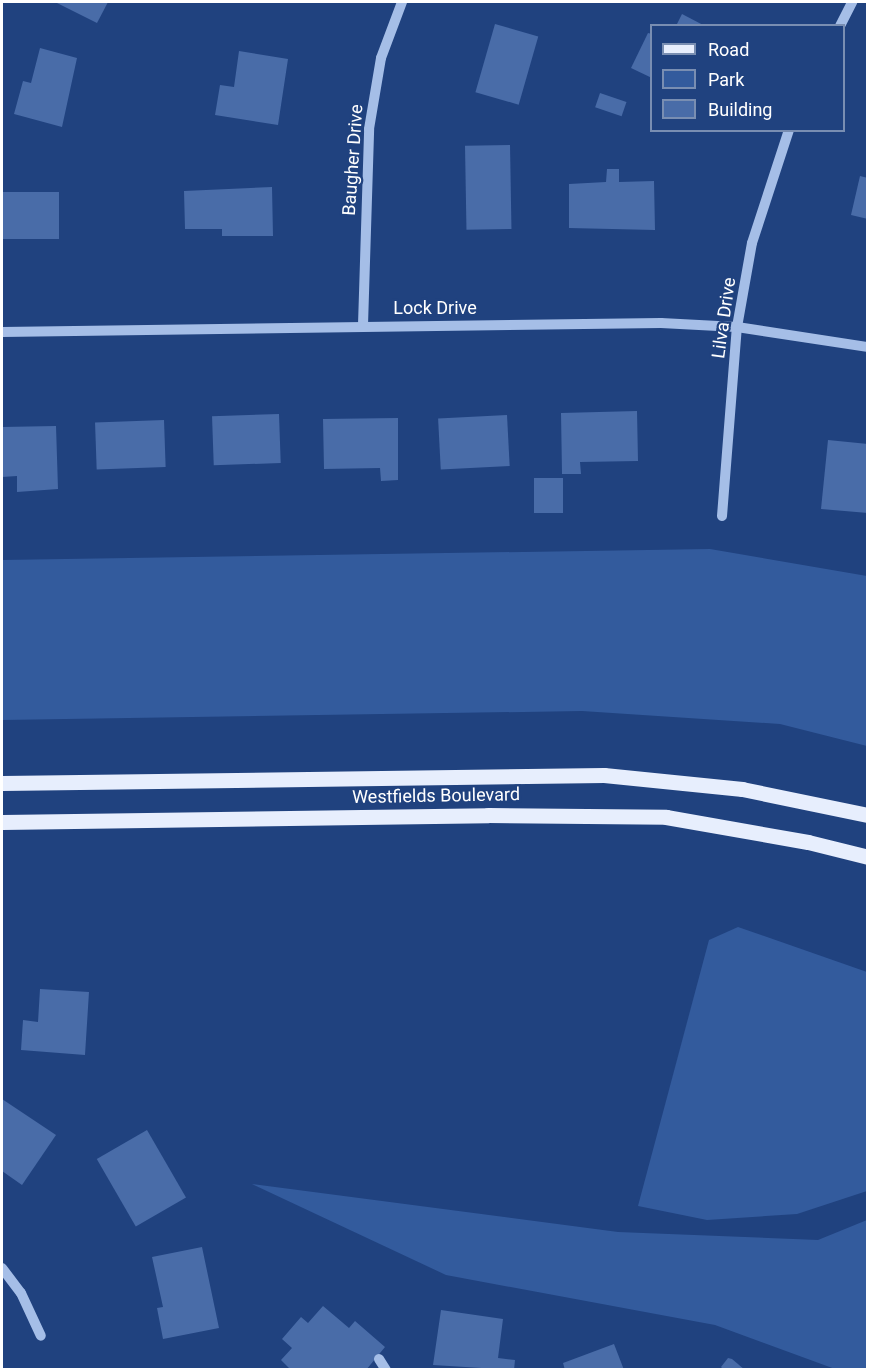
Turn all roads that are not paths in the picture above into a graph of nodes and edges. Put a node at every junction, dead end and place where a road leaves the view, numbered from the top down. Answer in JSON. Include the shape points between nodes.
{"nodes":[{"id":1,"x":402,"y":2,"type":"edge"},
{"id":2,"x":852,"y":2,"type":"edge"},
{"id":3,"x":841,"y":24,"type":"edge"},
{"id":4,"x":788,"y":132,"type":"edge"},
{"id":5,"x":363,"y":325,"type":"junction"},
{"id":6,"x":737,"y":327,"type":"junction"},
{"id":7,"x":2,"y":332,"type":"edge"},
{"id":8,"x":867,"y":347,"type":"edge"},
{"id":9,"x":722,"y":516,"type":"dead end"},
{"id":10,"x":2,"y":783,"type":"edge"},
{"id":11,"x":867,"y":815,"type":"edge"},
{"id":12,"x":2,"y":822,"type":"edge"},
{"id":13,"x":867,"y":857,"type":"edge"},
{"id":14,"x":2,"y":1268,"type":"edge"},
{"id":15,"x":41,"y":1336,"type":"dead end"},
{"id":16,"x":379,"y":1359,"type":"dead end"},
{"id":17,"x":386,"y":1370,"type":"edge"}],
"edges":[{"from":1,"to":5,"type":"street","name":"Baugher Drive","via":[[381,58],[369,129]]},
{"from":2,"to":3,"type":"street"},
{"from":4,"to":6,"type":"street","name":"Lilva Drive","via":[[752,243]]},
{"from":5,"to":6,"type":"street","name":"Lock Drive","via":[[661,323]]},
{"from":5,"to":7,"type":"street","name":"Lock Drive"},
{"from":6,"to":8,"type":"street","name":"Lock Drive"},
{"from":6,"to":9,"type":"street","name":"Lilva Drive"},
{"from":10,"to":11,"type":"main road","name":"Westfields Boulevard","via":[[604,775],[742,789]]},
{"from":12,"to":13,"type":"main road","name":"Westfields Boulevard","via":[[488,814],[666,817],[808,842]]},
{"from":14,"to":15,"type":"street","via":[[21,1293]]},
{"from":16,"to":17,"type":"street"}]}
